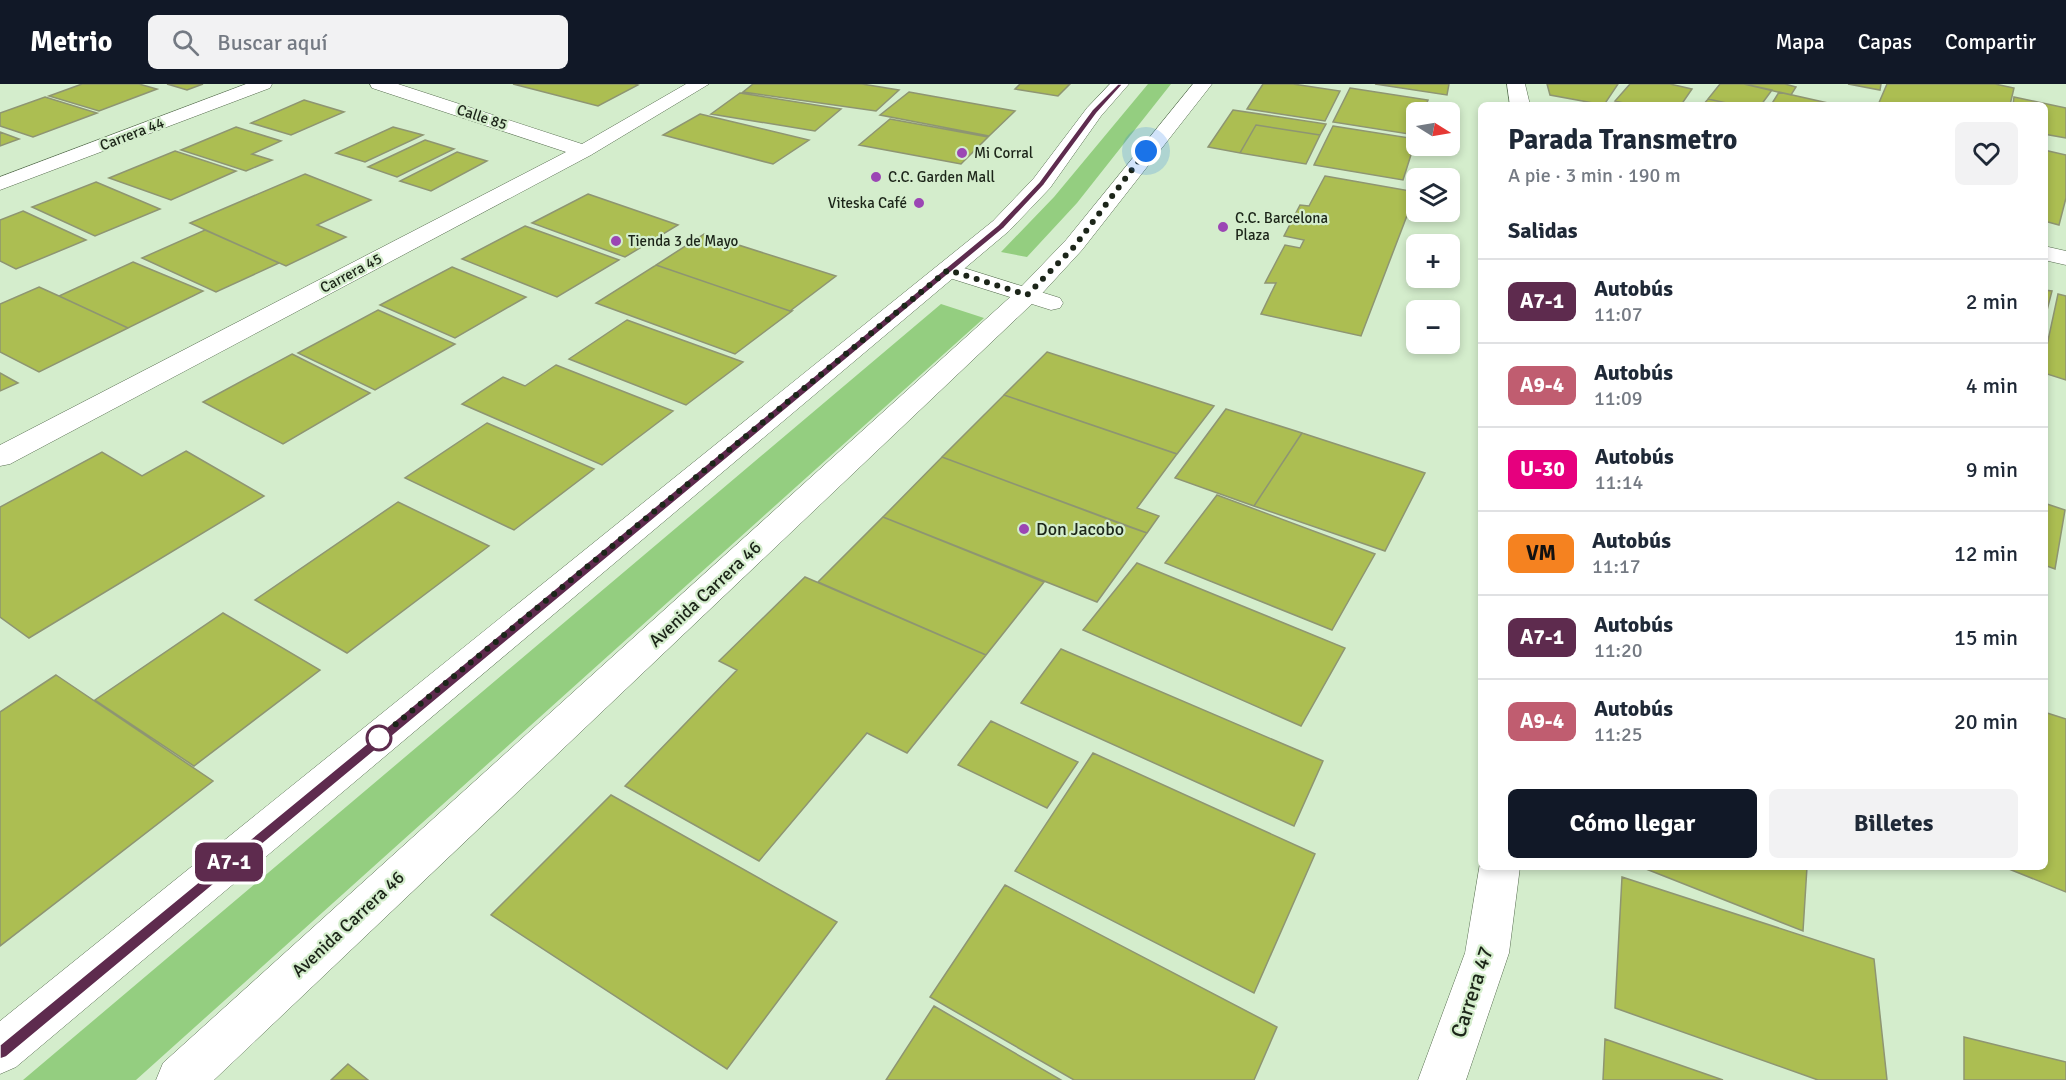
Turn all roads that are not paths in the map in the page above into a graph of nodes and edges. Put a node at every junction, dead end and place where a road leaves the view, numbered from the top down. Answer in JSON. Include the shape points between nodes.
{"nodes":[{"id":1,"x":263,"y":84,"type":"edge"},
{"id":2,"x":380,"y":84,"type":"edge"},
{"id":3,"x":700,"y":84,"type":"edge"},
{"id":4,"x":1120,"y":84,"type":"edge"},
{"id":5,"x":1203,"y":84,"type":"edge"},
{"id":6,"x":1516,"y":84,"type":"edge"},
{"id":7,"x":1519,"y":102,"type":"edge"},
{"id":8,"x":584,"y":151,"type":"junction"},
{"id":9,"x":0,"y":184,"type":"edge"},
{"id":10,"x":2048,"y":254,"type":"edge"},
{"id":11,"x":2066,"y":258,"type":"edge"},
{"id":12,"x":948,"y":270,"type":"junction"},
{"id":13,"x":1039,"y":299,"type":"junction"},
{"id":14,"x":0,"y":457,"type":"edge"},
{"id":15,"x":1499,"y":870,"type":"edge"},
{"id":16,"x":0,"y":1051,"type":"edge"},
{"id":17,"x":180,"y":1080,"type":"edge"},
{"id":18,"x":1442,"y":1080,"type":"edge"}],
"edges":[{"from":1,"to":9,"type":"main road","name":"Carrera 44"},
{"from":2,"to":8,"type":"main road","name":"Calle 85"},
{"from":3,"to":8,"type":"main road","name":"Carrera 45"},
{"from":4,"to":12,"type":"main road","via":[[1094,112],[1042,183],[1001,226]]},
{"from":5,"to":13,"type":"main road","name":"Avenida Carrera 46","via":[[1161,132]]},
{"from":6,"to":7,"type":"main road"},
{"from":8,"to":14,"type":"main road","name":"Carrera 45"},
{"from":10,"to":11,"type":"main road"},
{"from":12,"to":13,"type":"main road"},
{"from":12,"to":16,"type":"main road"},
{"from":13,"to":17,"type":"main road","name":"Avenida Carrera 46"},
{"from":15,"to":18,"type":"main road","name":"Carrera 47","via":[[1487,953]]}]}
